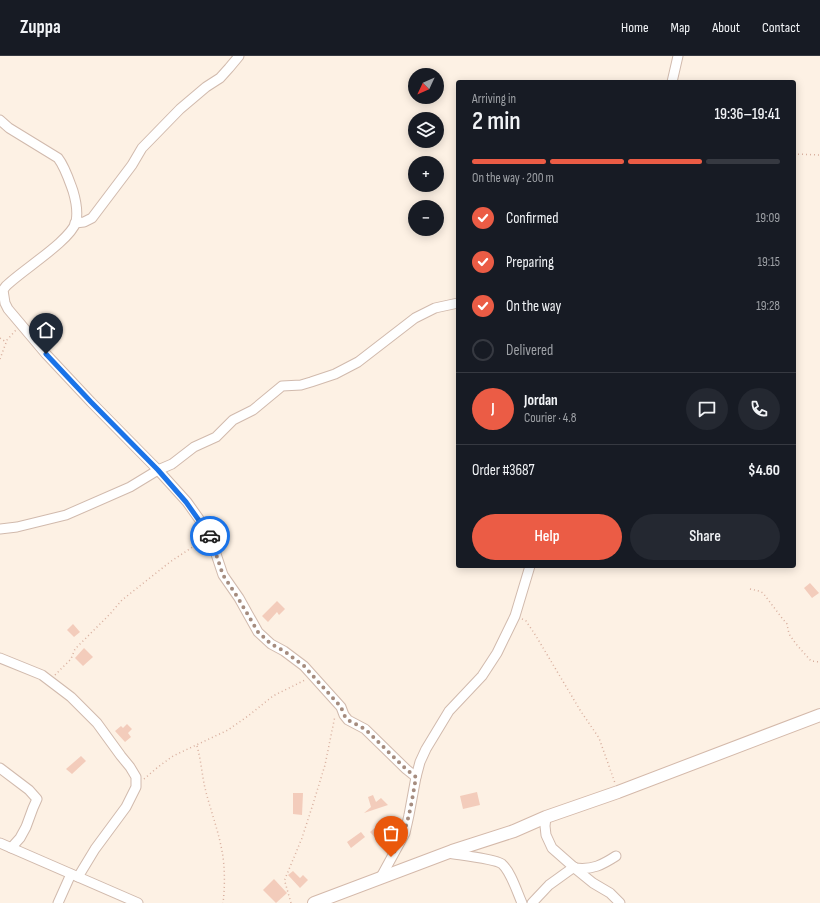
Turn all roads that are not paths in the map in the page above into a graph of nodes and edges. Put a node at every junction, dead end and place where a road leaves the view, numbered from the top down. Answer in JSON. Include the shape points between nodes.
{"nodes":[{"id":1,"x":239,"y":56,"type":"edge"},
{"id":2,"x":678,"y":56,"type":"edge"},
{"id":3,"x":672,"y":80,"type":"edge"},
{"id":4,"x":0,"y":120,"type":"edge"},
{"id":5,"x":75,"y":223,"type":"junction"},
{"id":6,"x":2,"y":290,"type":"edge"},
{"id":7,"x":456,"y":303,"type":"edge"},
{"id":8,"x":158,"y":470,"type":"junction"},
{"id":9,"x":0,"y":529,"type":"edge"},
{"id":10,"x":529,"y":568,"type":"edge"},
{"id":11,"x":0,"y":658,"type":"edge"},
{"id":12,"x":820,"y":715,"type":"edge"},
{"id":13,"x":0,"y":768,"type":"edge"},
{"id":14,"x":416,"y":777,"type":"junction"},
{"id":15,"x":546,"y":817,"type":"junction"},
{"id":16,"x":0,"y":843,"type":"edge"},
{"id":17,"x":11,"y":848,"type":"junction"},
{"id":18,"x":448,"y":853,"type":"junction"},
{"id":19,"x":616,"y":856,"type":"dead end"},
{"id":20,"x":574,"y":868,"type":"junction"},
{"id":21,"x":74,"y":876,"type":"junction"},
{"id":22,"x":381,"y":877,"type":"junction"},
{"id":23,"x":58,"y":903,"type":"edge"},
{"id":24,"x":138,"y":903,"type":"edge"},
{"id":25,"x":314,"y":903,"type":"edge"},
{"id":26,"x":522,"y":903,"type":"edge"},
{"id":27,"x":532,"y":903,"type":"edge"},
{"id":28,"x":620,"y":903,"type":"edge"}],
"edges":[{"from":1,"to":5,"type":"street","via":[[220,78],[180,109],[142,148],[92,218]]},
{"from":2,"to":3,"type":"street"},
{"from":4,"to":5,"type":"street","via":[[58,158],[63,164],[76,203]]},
{"from":5,"to":6,"type":"street","via":[[49,252]]},
{"from":6,"to":8,"type":"street","via":[[5,303],[46,354]]},
{"from":7,"to":8,"type":"street","via":[[435,308],[415,318],[358,362],[335,374],[306,384],[282,386],[253,410],[233,420],[216,437],[194,447],[172,464]]},
{"from":8,"to":9,"type":"street","via":[[130,487],[66,515],[17,528]]},
{"from":8,"to":14,"type":"street","via":[[209,533],[223,575],[258,632],[304,666],[341,707],[348,720],[365,729]]},
{"from":10,"to":14,"type":"street","via":[[507,634],[482,676],[449,711],[426,749]]},
{"from":11,"to":21,"type":"street","via":[[50,680],[84,709],[136,778],[136,787],[126,807]]},
{"from":12,"to":15,"type":"main road"},
{"from":13,"to":17,"type":"street","via":[[37,799],[26,827]]},
{"from":14,"to":22,"type":"street","via":[[405,833]]},
{"from":15,"to":18,"type":"main road","via":[[514,831]]},
{"from":15,"to":20,"type":"street","via":[[547,840]]},
{"from":16,"to":17,"type":"street"},
{"from":17,"to":21,"type":"street"},
{"from":18,"to":22,"type":"main road"},
{"from":18,"to":26,"type":"street","via":[[490,859],[502,864]]},
{"from":19,"to":20,"type":"street","via":[[596,867]]},
{"from":20,"to":27,"type":"street","via":[[549,885]]},
{"from":20,"to":28,"type":"street"},
{"from":21,"to":23,"type":"street"},
{"from":21,"to":24,"type":"street"},
{"from":22,"to":25,"type":"main road"}]}
